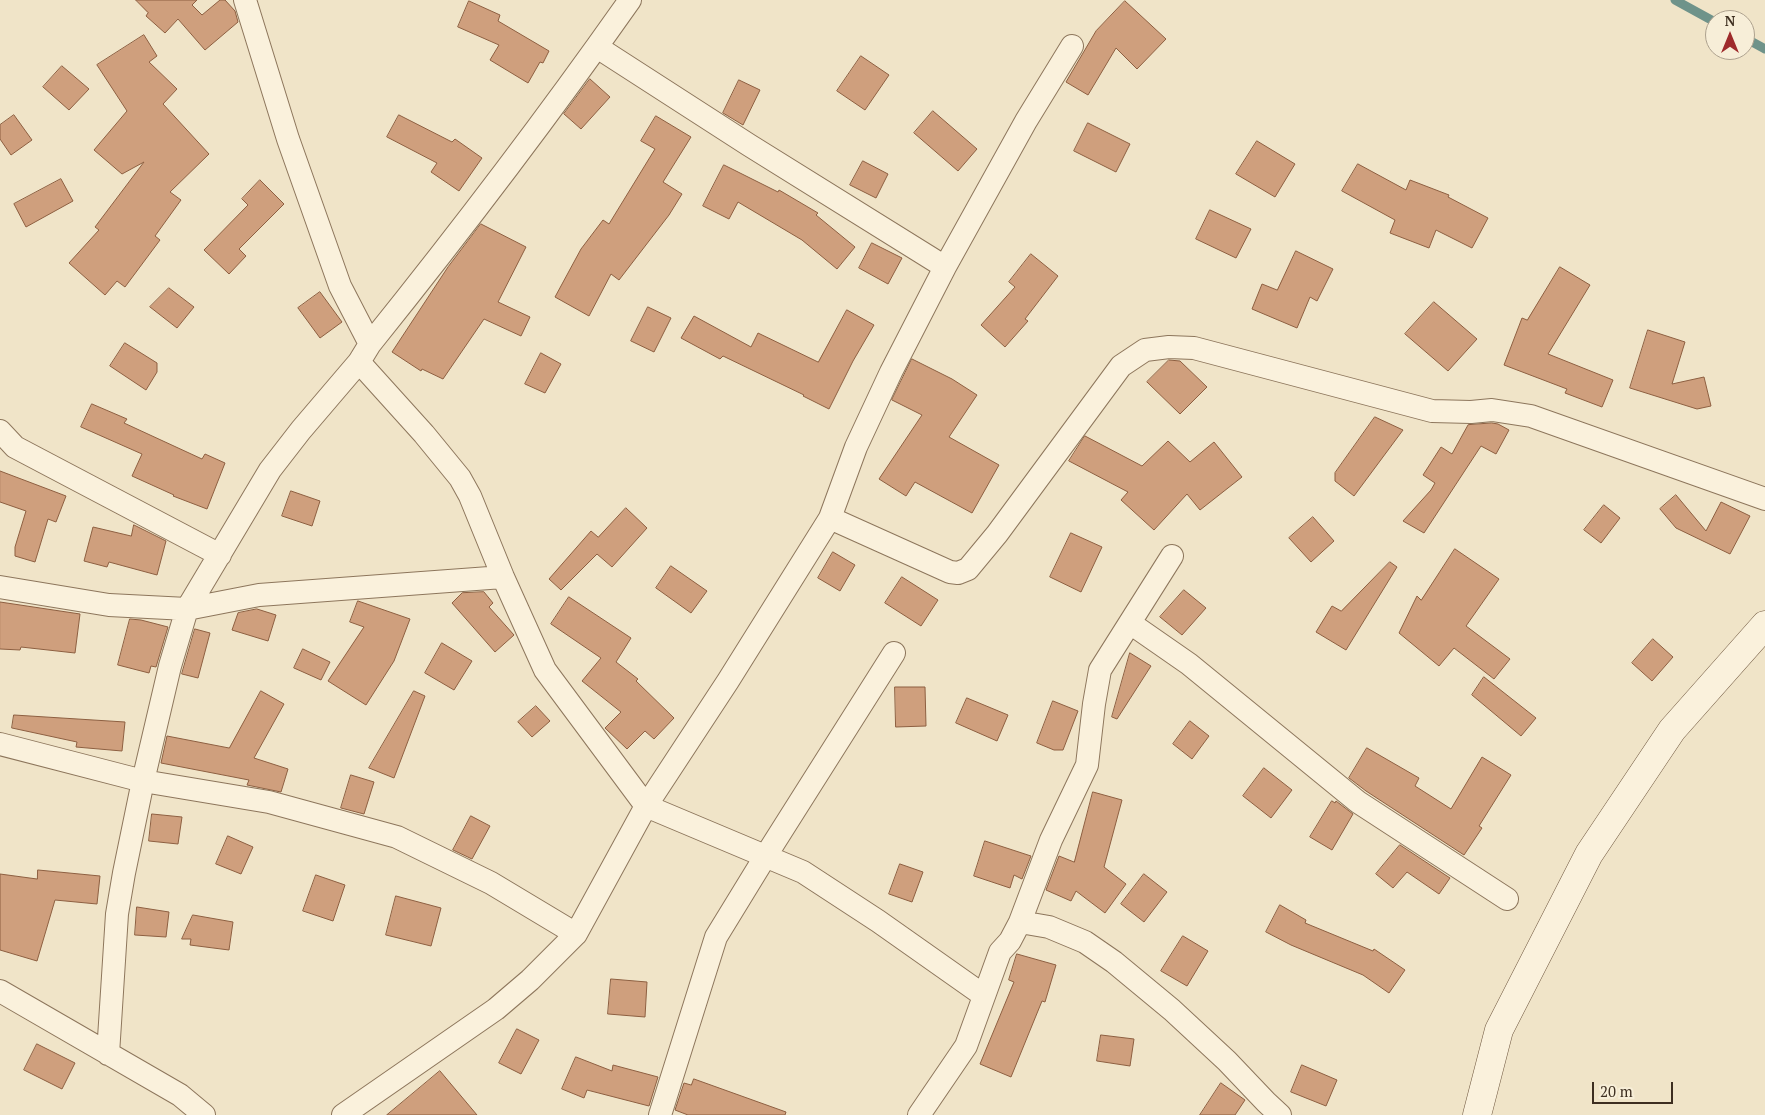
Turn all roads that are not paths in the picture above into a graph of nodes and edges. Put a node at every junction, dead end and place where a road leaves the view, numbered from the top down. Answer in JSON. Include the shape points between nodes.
{"nodes":[{"id":1,"x":246,"y":0,"type":"edge"},
{"id":2,"x":630,"y":0,"type":"edge"},
{"id":3,"x":1072,"y":46,"type":"dead end"},
{"id":4,"x":597,"y":47,"type":"junction"},
{"id":5,"x":945,"y":267,"type":"junction"},
{"id":6,"x":364,"y":353,"type":"junction"},
{"id":7,"x":0,"y":431,"type":"edge"},
{"id":8,"x":1765,"y":499,"type":"edge"},
{"id":9,"x":830,"y":518,"type":"junction"},
{"id":10,"x":220,"y":555,"type":"junction"},
{"id":11,"x":1172,"y":556,"type":"dead end"},
{"id":12,"x":503,"y":577,"type":"junction"},
{"id":13,"x":0,"y":587,"type":"edge"},
{"id":14,"x":187,"y":609,"type":"junction"},
{"id":15,"x":1130,"y":623,"type":"junction"},
{"id":16,"x":1765,"y":625,"type":"edge"},
{"id":17,"x":894,"y":653,"type":"dead end"},
{"id":18,"x":0,"y":744,"type":"edge"},
{"id":19,"x":143,"y":781,"type":"junction"},
{"id":20,"x":646,"y":806,"type":"junction"},
{"id":21,"x":765,"y":857,"type":"junction"},
{"id":22,"x":1506,"y":900,"type":"dead end"},
{"id":23,"x":1020,"y":922,"type":"junction"},
{"id":24,"x":576,"y":934,"type":"junction"},
{"id":25,"x":0,"y":991,"type":"edge"},
{"id":26,"x":983,"y":995,"type":"junction"},
{"id":27,"x":108,"y":1054,"type":"junction"},
{"id":28,"x":204,"y":1115,"type":"edge"},
{"id":29,"x":344,"y":1115,"type":"edge"},
{"id":30,"x":660,"y":1115,"type":"edge"},
{"id":31,"x":920,"y":1115,"type":"edge"},
{"id":32,"x":1280,"y":1115,"type":"edge"},
{"id":33,"x":1477,"y":1115,"type":"edge"}],
"edges":[{"from":1,"to":6,"type":"street","via":[[288,139]]},
{"from":2,"to":4,"type":"street"},
{"from":3,"to":5,"type":"street","via":[[1026,121]]},
{"from":4,"to":5,"type":"street"},
{"from":4,"to":6,"type":"street","via":[[454,240]]},
{"from":5,"to":9,"type":"street","via":[[856,447]]},
{"from":6,"to":10,"type":"street","via":[[270,470]]},
{"from":6,"to":12,"type":"street","via":[[460,478]]},
{"from":7,"to":10,"type":"street","via":[[15,447]]},
{"from":8,"to":9,"type":"street","via":[[1531,416],[1492,410],[1432,411],[1194,348],[1169,347],[1145,350],[1121,366],[968,569],[950,572]]},
{"from":9,"to":20,"type":"street"},
{"from":10,"to":14,"type":"street"},
{"from":11,"to":15,"type":"street"},
{"from":12,"to":14,"type":"street","via":[[259,594]]},
{"from":12,"to":20,"type":"street","via":[[545,670]]},
{"from":13,"to":14,"type":"street","via":[[109,605]]},
{"from":14,"to":19,"type":"street"},
{"from":15,"to":22,"type":"street","via":[[1189,664],[1358,802]]},
{"from":15,"to":23,"type":"street","via":[[1100,670],[1087,764],[1051,840]]},
{"from":16,"to":33,"type":"main road","via":[[1672,730],[1589,854],[1500,1030]]},
{"from":17,"to":21,"type":"street"},
{"from":18,"to":19,"type":"street"},
{"from":19,"to":24,"type":"street","via":[[268,802],[397,836],[491,883]]},
{"from":19,"to":27,"type":"street","via":[[117,914]]},
{"from":20,"to":21,"type":"street"},
{"from":20,"to":24,"type":"street"},
{"from":21,"to":26,"type":"street","via":[[803,872]]},
{"from":21,"to":30,"type":"street","via":[[716,937]]},
{"from":23,"to":26,"type":"street","via":[[1000,952]]},
{"from":23,"to":32,"type":"street","via":[[1049,927],[1085,942],[1114,962],[1172,1010]]},
{"from":24,"to":29,"type":"street","via":[[496,1009]]},
{"from":25,"to":27,"type":"street"},
{"from":26,"to":31,"type":"street","via":[[966,1046]]},
{"from":27,"to":28,"type":"street","via":[[180,1095]]}]}
